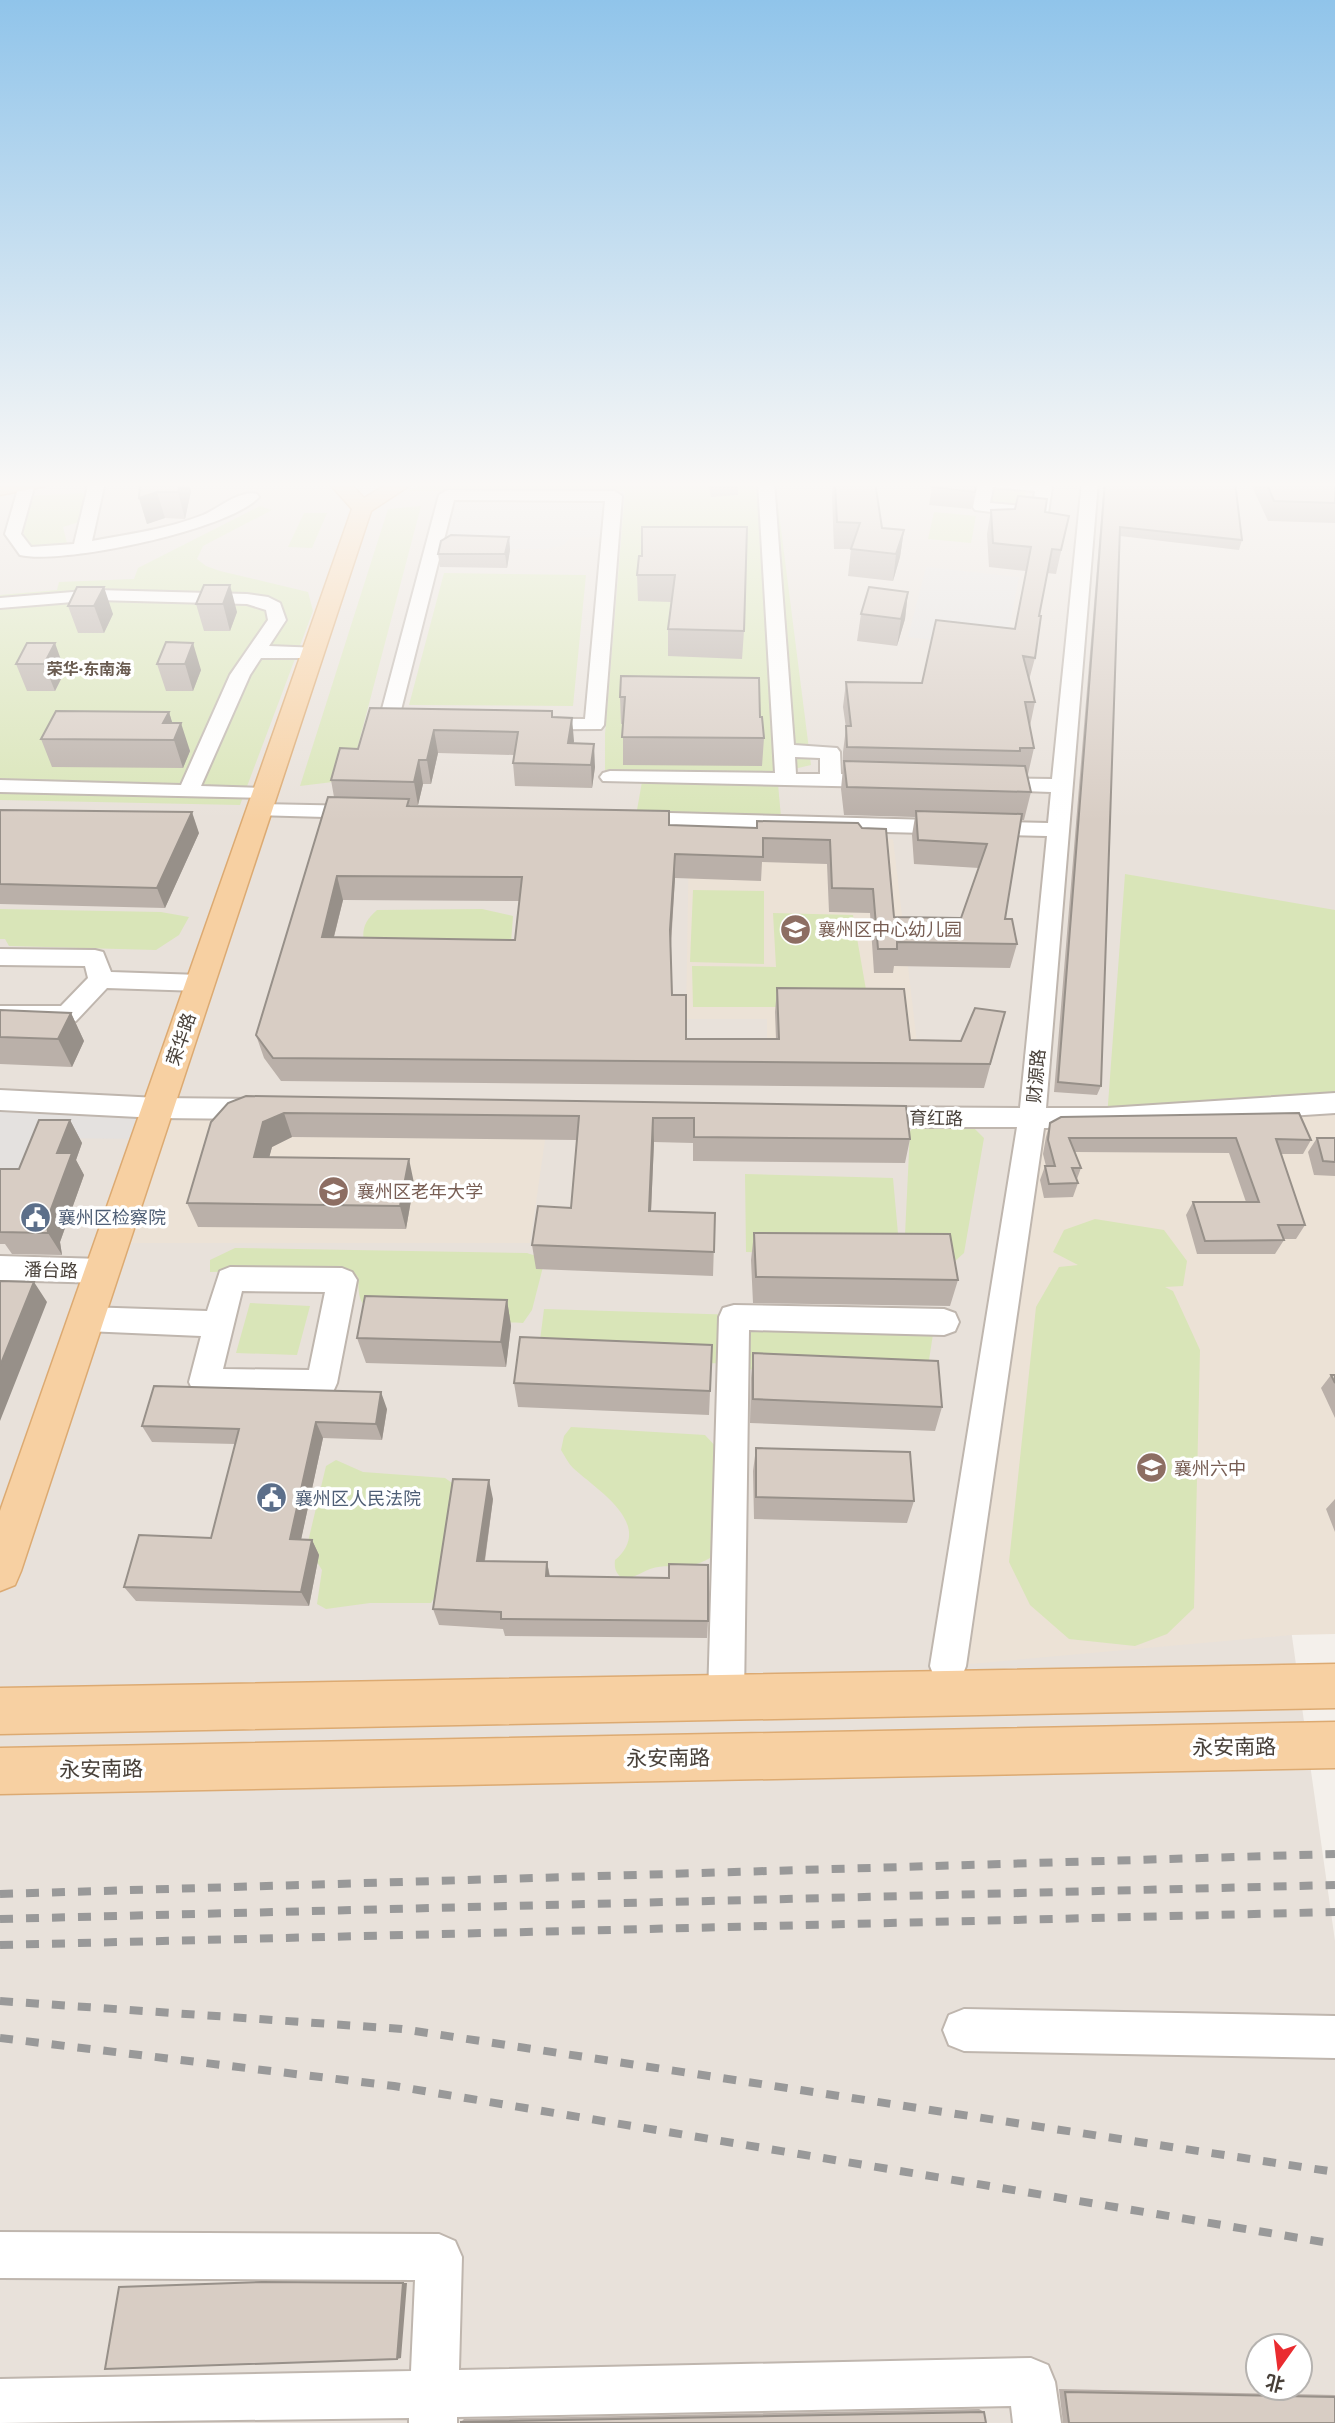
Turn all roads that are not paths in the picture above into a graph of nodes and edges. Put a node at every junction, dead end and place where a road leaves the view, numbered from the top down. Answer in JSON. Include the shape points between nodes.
{"nodes":[{"id":1,"x":96,"y":595,"type":"edge"},
{"id":2,"x":165,"y":595,"type":"edge"},
{"id":3,"x":332,"y":595,"type":"edge"},
{"id":4,"x":421,"y":595,"type":"edge"},
{"id":5,"x":605,"y":595,"type":"edge"},
{"id":6,"x":774,"y":595,"type":"edge"},
{"id":7,"x":1078,"y":595,"type":"edge"},
{"id":8,"x":0,"y":604,"type":"edge"},
{"id":9,"x":255,"y":652,"type":"junction"},
{"id":10,"x":313,"y":652,"type":"junction"},
{"id":11,"x":784,"y":751,"type":"junction"},
{"id":12,"x":610,"y":777,"type":"dead end"},
{"id":13,"x":786,"y":778,"type":"junction"},
{"id":14,"x":831,"y":779,"type":"junction"},
{"id":15,"x":899,"y":781,"type":"edge"},
{"id":16,"x":967,"y":783,"type":"edge"},
{"id":17,"x":0,"y":786,"type":"edge"},
{"id":18,"x":1063,"y":786,"type":"junction"},
{"id":19,"x":188,"y":792,"type":"junction"},
{"id":20,"x":262,"y":802,"type":"junction"},
{"id":21,"x":383,"y":813,"type":"edge"},
{"id":22,"x":618,"y":819,"type":"edge"},
{"id":23,"x":1058,"y":830,"type":"junction"},
{"id":24,"x":0,"y":957,"type":"edge"},
{"id":25,"x":101,"y":981,"type":"junction"},
{"id":26,"x":200,"y":983,"type":"junction"},
{"id":27,"x":0,"y":1015,"type":"edge"},
{"id":28,"x":0,"y":1100,"type":"edge"},
{"id":29,"x":1335,"y":1102,"type":"edge"},
{"id":30,"x":158,"y":1108,"type":"junction"},
{"id":31,"x":284,"y":1109,"type":"edge"},
{"id":32,"x":839,"y":1117,"type":"edge"},
{"id":33,"x":1032,"y":1119,"type":"junction"},
{"id":34,"x":0,"y":1268,"type":"edge"},
{"id":35,"x":102,"y":1271,"type":"junction"},
{"id":36,"x":86,"y":1319,"type":"junction"},
{"id":37,"x":944,"y":1322,"type":"dead end"},
{"id":38,"x":219,"y":1324,"type":"junction"},
{"id":39,"x":0,"y":1571,"type":"edge"},
{"id":40,"x":947,"y":1666,"type":"dead end"},
{"id":41,"x":1335,"y":1686,"type":"edge"},
{"id":42,"x":726,"y":1698,"type":"junction"},
{"id":43,"x":0,"y":1711,"type":"edge"},
{"id":44,"x":1335,"y":1745,"type":"edge"},
{"id":45,"x":0,"y":1771,"type":"edge"},
{"id":46,"x":964,"y":2030,"type":"dead end"},
{"id":47,"x":1335,"y":2037,"type":"edge"},
{"id":48,"x":0,"y":2255,"type":"edge"},
{"id":49,"x":0,"y":2403,"type":"edge"},
{"id":50,"x":433,"y":2409,"type":"edge"},
{"id":51,"x":1037,"y":2423,"type":"edge"}],
"edges":[{"from":1,"to":8,"type":"street"},
{"from":2,"to":9,"type":"street","via":[[262,601],[274,607],[277,620]]},
{"from":3,"to":10,"type":"main road","name":"荣华路"},
{"from":4,"to":5,"type":"street","via":[[388,724],[594,725]]},
{"from":6,"to":11,"type":"street"},
{"from":7,"to":18,"type":"street","name":"财源路"},
{"from":9,"to":10,"type":"street"},
{"from":9,"to":19,"type":"street","via":[[235,685]]},
{"from":10,"to":20,"type":"main road","name":"荣华路"},
{"from":11,"to":13,"type":"street"},
{"from":11,"to":14,"type":"street","via":[[830,752]]},
{"from":12,"to":13,"type":"street"},
{"from":13,"to":14,"type":"street"},
{"from":14,"to":15,"type":"street"},
{"from":16,"to":18,"type":"street"},
{"from":17,"to":19,"type":"street"},
{"from":18,"to":23,"type":"street","name":"财源路"},
{"from":19,"to":20,"type":"street"},
{"from":20,"to":21,"type":"street"},
{"from":20,"to":26,"type":"main road","name":"荣华路"},
{"from":22,"to":23,"type":"street"},
{"from":23,"to":33,"type":"street","name":"财源路"},
{"from":24,"to":25,"type":"street","via":[[95,958]]},
{"from":25,"to":26,"type":"street"},
{"from":25,"to":27,"type":"street","via":[[67,1015]]},
{"from":26,"to":30,"type":"main road","name":"荣华路"},
{"from":28,"to":30,"type":"street"},
{"from":29,"to":33,"type":"street","name":"育红路","via":[[1168,1115]]},
{"from":30,"to":31,"type":"street"},
{"from":30,"to":35,"type":"main road","name":"荣华路"},
{"from":32,"to":33,"type":"street","name":"育红路"},
{"from":33,"to":40,"type":"street","name":"财源路"},
{"from":34,"to":35,"type":"street","name":"潘台路"},
{"from":35,"to":36,"type":"main road","name":"荣华路"},
{"from":36,"to":38,"type":"street"},
{"from":36,"to":39,"type":"main road","name":"荣华路"},
{"from":37,"to":42,"type":"street","via":[[734,1317]]},
{"from":38,"to":38,"type":"street","via":[[204,1382],[322,1383],[342,1280],[230,1279]]},
{"from":41,"to":42,"type":"main road"},
{"from":42,"to":43,"type":"main road"},
{"from":44,"to":45,"type":"main road","name":"永安南路"},
{"from":46,"to":47,"type":"street"},
{"from":48,"to":50,"type":"street","via":[[439,2257]]},
{"from":49,"to":50,"type":"street"},
{"from":50,"to":51,"type":"street","via":[[1031,2382]]}]}
